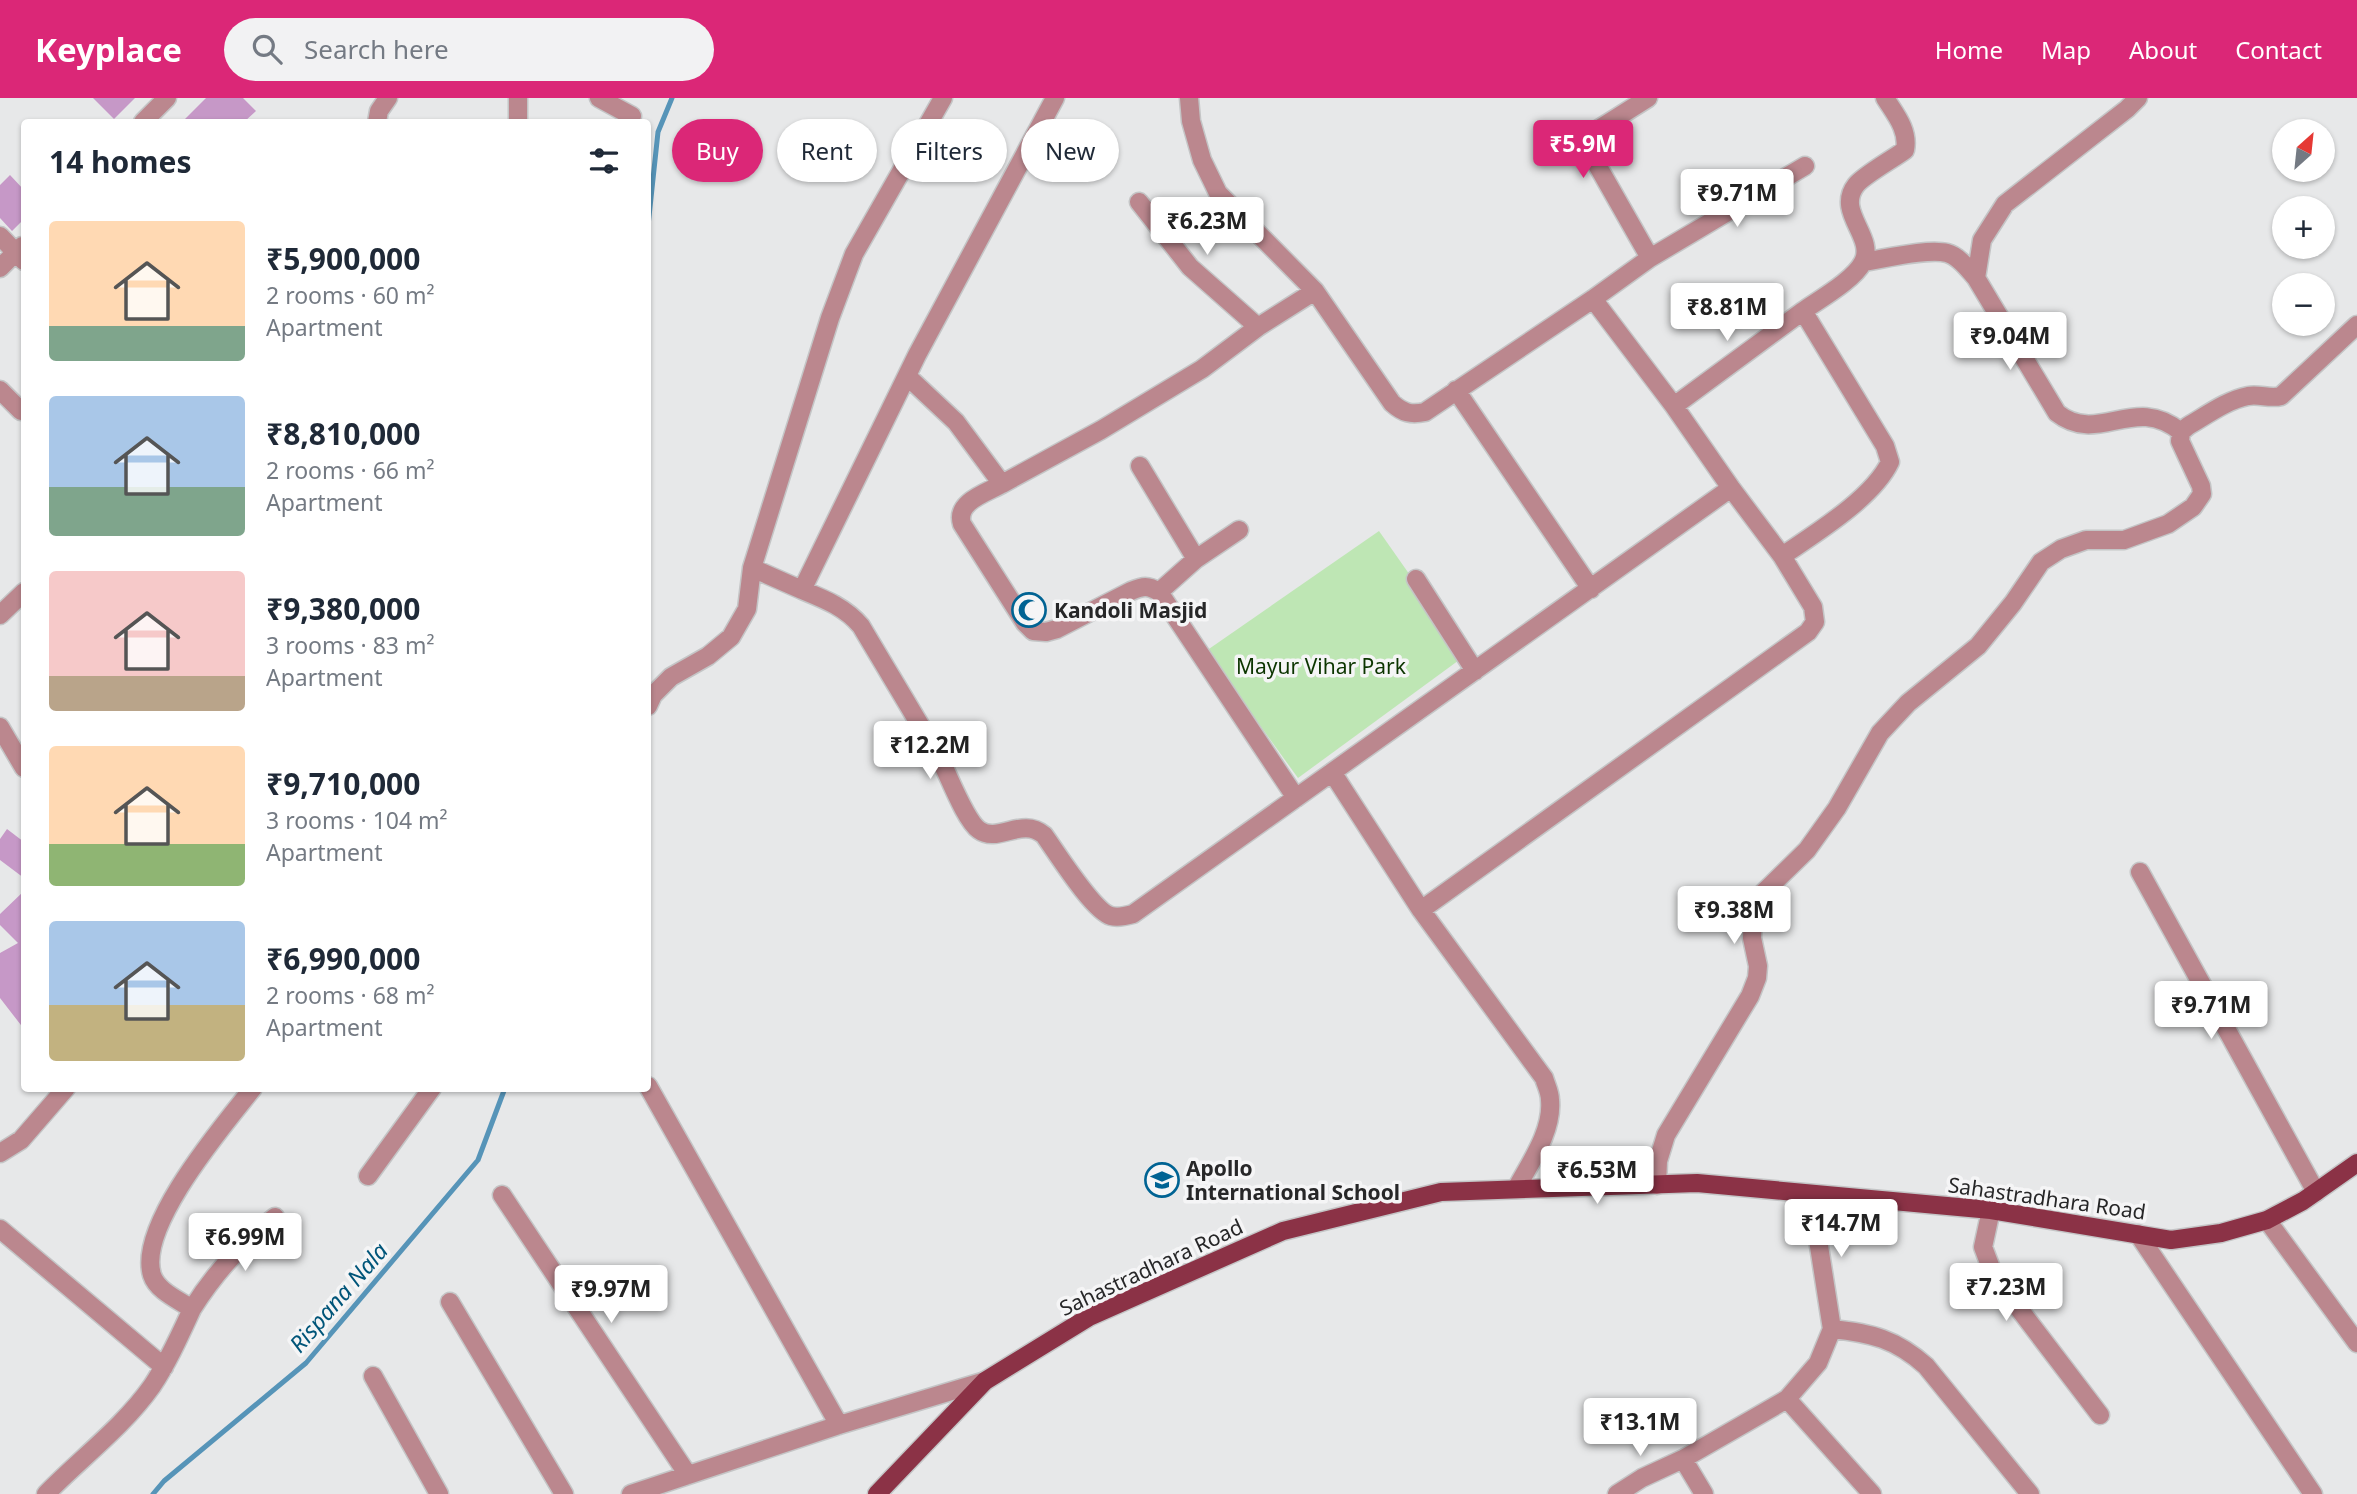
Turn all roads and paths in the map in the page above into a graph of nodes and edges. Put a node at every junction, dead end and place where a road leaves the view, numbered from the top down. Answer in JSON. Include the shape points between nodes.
{"nodes":[{"id":1,"x":167,"y":98,"type":"edge"},
{"id":2,"x":388,"y":98,"type":"edge"},
{"id":3,"x":518,"y":98,"type":"edge"},
{"id":4,"x":599,"y":98,"type":"edge"},
{"id":5,"x":943,"y":98,"type":"edge"},
{"id":6,"x":1055,"y":98,"type":"edge"},
{"id":7,"x":1189,"y":98,"type":"edge"},
{"id":8,"x":1648,"y":98,"type":"edge"},
{"id":9,"x":1885,"y":98,"type":"edge"},
{"id":10,"x":2138,"y":98,"type":"edge"},
{"id":11,"x":632,"y":116,"type":"dead end"},
{"id":12,"x":146,"y":119,"type":"edge"},
{"id":13,"x":378,"y":119,"type":"edge"},
{"id":14,"x":518,"y":119,"type":"edge"},
{"id":15,"x":1805,"y":166,"type":"dead end"},
{"id":16,"x":1139,"y":202,"type":"dead end"},
{"id":17,"x":0,"y":236,"type":"edge"},
{"id":18,"x":21,"y":251,"type":"edge"},
{"id":19,"x":21,"y":253,"type":"edge"},
{"id":20,"x":1650,"y":258,"type":"junction"},
{"id":21,"x":1863,"y":262,"type":"junction"},
{"id":22,"x":0,"y":268,"type":"edge"},
{"id":23,"x":1976,"y":278,"type":"junction"},
{"id":24,"x":1315,"y":291,"type":"junction"},
{"id":25,"x":1593,"y":299,"type":"junction"},
{"id":26,"x":1803,"y":311,"type":"junction"},
{"id":27,"x":2357,"y":325,"type":"edge"},
{"id":28,"x":1258,"y":327,"type":"junction"},
{"id":29,"x":907,"y":376,"type":"junction"},
{"id":30,"x":0,"y":390,"type":"edge"},
{"id":31,"x":1456,"y":390,"type":"junction"},
{"id":32,"x":1674,"y":406,"type":"junction"},
{"id":33,"x":21,"y":411,"type":"dead end"},
{"id":34,"x":2181,"y":432,"type":"junction"},
{"id":35,"x":1140,"y":466,"type":"dead end"},
{"id":36,"x":1002,"y":484,"type":"junction"},
{"id":37,"x":1731,"y":488,"type":"junction"},
{"id":38,"x":1239,"y":530,"type":"dead end"},
{"id":39,"x":1782,"y":556,"type":"junction"},
{"id":40,"x":1196,"y":559,"type":"junction"},
{"id":41,"x":752,"y":568,"type":"junction"},
{"id":42,"x":1416,"y":579,"type":"dead end"},
{"id":43,"x":1591,"y":589,"type":"junction"},
{"id":44,"x":802,"y":590,"type":"junction"},
{"id":45,"x":1159,"y":592,"type":"junction"},
{"id":46,"x":21,"y":595,"type":"edge"},
{"id":47,"x":0,"y":615,"type":"edge"},
{"id":48,"x":1475,"y":671,"type":"junction"},
{"id":49,"x":651,"y":699,"type":"edge"},
{"id":50,"x":2,"y":737,"type":"edge"},
{"id":51,"x":21,"y":764,"type":"edge"},
{"id":52,"x":1332,"y":772,"type":"junction"},
{"id":53,"x":1296,"y":798,"type":"junction"},
{"id":54,"x":2140,"y":872,"type":"dead end"},
{"id":55,"x":1421,"y":910,"type":"junction"},
{"id":56,"x":651,"y":1091,"type":"edge"},
{"id":57,"x":63,"y":1092,"type":"edge"},
{"id":58,"x":250,"y":1092,"type":"edge"},
{"id":59,"x":429,"y":1092,"type":"edge"},
{"id":60,"x":0,"y":1153,"type":"edge"},
{"id":61,"x":2357,"y":1163,"type":"edge"},
{"id":62,"x":368,"y":1177,"type":"dead end"},
{"id":63,"x":1657,"y":1185,"type":"junction"},
{"id":64,"x":1516,"y":1189,"type":"junction"},
{"id":65,"x":2316,"y":1192,"type":"junction"},
{"id":66,"x":502,"y":1195,"type":"dead end"},
{"id":67,"x":1811,"y":1195,"type":"junction"},
{"id":68,"x":1991,"y":1210,"type":"junction"},
{"id":69,"x":275,"y":1217,"type":"dead end"},
{"id":70,"x":2267,"y":1220,"type":"junction"},
{"id":71,"x":0,"y":1229,"type":"edge"},
{"id":72,"x":2138,"y":1234,"type":"junction"},
{"id":73,"x":450,"y":1302,"type":"dead end"},
{"id":74,"x":192,"y":1309,"type":"junction"},
{"id":75,"x":1832,"y":1329,"type":"junction"},
{"id":76,"x":2357,"y":1343,"type":"edge"},
{"id":77,"x":164,"y":1367,"type":"junction"},
{"id":78,"x":373,"y":1376,"type":"dead end"},
{"id":79,"x":985,"y":1381,"type":"junction"},
{"id":80,"x":1787,"y":1399,"type":"junction"},
{"id":81,"x":2100,"y":1415,"type":"dead end"},
{"id":82,"x":839,"y":1425,"type":"junction"},
{"id":83,"x":1683,"y":1459,"type":"junction"},
{"id":84,"x":688,"y":1475,"type":"junction"},
{"id":85,"x":46,"y":1494,"type":"edge"},
{"id":86,"x":439,"y":1494,"type":"edge"},
{"id":87,"x":564,"y":1494,"type":"edge"},
{"id":88,"x":631,"y":1494,"type":"edge"},
{"id":89,"x":877,"y":1494,"type":"edge"},
{"id":90,"x":1617,"y":1494,"type":"edge"},
{"id":91,"x":1704,"y":1494,"type":"edge"},
{"id":92,"x":1872,"y":1494,"type":"edge"},
{"id":93,"x":2030,"y":1494,"type":"edge"},
{"id":94,"x":2313,"y":1494,"type":"edge"}],
"edges":[{"from":1,"to":12,"type":"street"},
{"from":2,"to":13,"type":"street"},
{"from":3,"to":14,"type":"street"},
{"from":4,"to":11,"type":"street"},
{"from":5,"to":41,"type":"street","via":[[854,254]]},
{"from":6,"to":29,"type":"street"},
{"from":7,"to":24,"type":"street","via":[[1202,160],[1218,193]]},
{"from":8,"to":20,"type":"street","via":[[1594,132],[1589,143]]},
{"from":9,"to":21,"type":"street","via":[[1907,140],[1905,150],[1856,185],[1849,205],[1867,249]]},
{"from":10,"to":23,"type":"street","via":[[2005,204],[1982,240]]},
{"from":15,"to":20,"type":"street"},
{"from":16,"to":28,"type":"street","via":[[1190,267]]},
{"from":17,"to":18,"type":"street"},
{"from":19,"to":22,"type":"street"},
{"from":20,"to":25,"type":"street"},
{"from":21,"to":23,"type":"street","via":[[1947,253],[1962,261]]},
{"from":21,"to":26,"type":"street"},
{"from":23,"to":34,"type":"street","via":[[2057,413],[2067,421],[2094,425],[2153,417]]},
{"from":24,"to":28,"type":"street"},
{"from":24,"to":31,"type":"street","via":[[1401,412],[1425,412]]},
{"from":25,"to":31,"type":"street"},
{"from":25,"to":32,"type":"street"},
{"from":26,"to":32,"type":"street"},
{"from":26,"to":39,"type":"street","via":[[1891,462],[1884,477],[1832,522]]},
{"from":27,"to":34,"type":"street","via":[[2281,396],[2246,396]]},
{"from":28,"to":36,"type":"street","via":[[1202,369]]},
{"from":29,"to":36,"type":"street","via":[[956,422]]},
{"from":29,"to":44,"type":"street"},
{"from":30,"to":33,"type":"street"},
{"from":31,"to":43,"type":"street"},
{"from":32,"to":37,"type":"street"},
{"from":34,"to":63,"type":"street","via":[[2180,441],[2202,494],[2193,507],[2168,524],[2124,540],[2086,540],[2041,562],[1978,646],[1908,703],[1881,733],[1807,850],[1762,894],[1753,917],[1758,966],[1754,987],[1666,1135]]},
{"from":35,"to":40,"type":"street"},
{"from":36,"to":45,"type":"street","via":[[963,506],[960,516],[1033,631],[1057,629],[1142,586]]},
{"from":37,"to":39,"type":"street"},
{"from":37,"to":43,"type":"street"},
{"from":38,"to":40,"type":"street"},
{"from":39,"to":55,"type":"street","via":[[1813,607],[1815,622],[1808,632]]},
{"from":40,"to":45,"type":"street"},
{"from":41,"to":44,"type":"street"},
{"from":41,"to":49,"type":"street","via":[[747,609],[731,637],[671,677]]},
{"from":42,"to":48,"type":"street"},
{"from":43,"to":48,"type":"street"},
{"from":44,"to":53,"type":"street","via":[[834,604],[861,626],[979,830],[992,835],[1025,827],[1038,830],[1096,908],[1109,916],[1133,914]]},
{"from":45,"to":53,"type":"street"},
{"from":46,"to":47,"type":"street"},
{"from":48,"to":52,"type":"street"},
{"from":50,"to":51,"type":"street"},
{"from":52,"to":53,"type":"street"},
{"from":52,"to":55,"type":"street"},
{"from":54,"to":65,"type":"street"},
{"from":55,"to":64,"type":"street","via":[[1544,1078],[1550,1115]]},
{"from":56,"to":82,"type":"street"},
{"from":57,"to":60,"type":"street","via":[[21,1140]]},
{"from":58,"to":74,"type":"street","via":[[200,1156],[155,1236],[151,1273],[156,1284]]},
{"from":59,"to":62,"type":"street"},
{"from":61,"to":65,"type":"main road","name":"Sahastradhara Road"},
{"from":63,"to":64,"type":"main road","name":"Sahastradhara Road"},
{"from":63,"to":67,"type":"main road","name":"Sahastradhara Road","via":[[1697,1183]]},
{"from":64,"to":79,"type":"main road","name":"Sahastradhara Road","via":[[1441,1192],[1283,1231],[1089,1317]]},
{"from":65,"to":70,"type":"main road","name":"Sahastradhara Road"},
{"from":66,"to":84,"type":"street"},
{"from":67,"to":68,"type":"main road","name":"Sahastradhara Road"},
{"from":67,"to":75,"type":"street"},
{"from":68,"to":72,"type":"main road","name":"Sahastradhara Road"},
{"from":68,"to":81,"type":"street","via":[[1983,1247],[1994,1276]]},
{"from":69,"to":74,"type":"street","via":[[251,1235]]},
{"from":70,"to":72,"type":"main road","name":"Sahastradhara Road","via":[[2171,1240]]},
{"from":70,"to":76,"type":"street"},
{"from":71,"to":77,"type":"street"},
{"from":72,"to":94,"type":"street"},
{"from":73,"to":87,"type":"street"},
{"from":74,"to":77,"type":"street"},
{"from":75,"to":80,"type":"street","via":[[1818,1363]]},
{"from":75,"to":93,"type":"street","via":[[1867,1333],[1910,1352]]},
{"from":77,"to":85,"type":"street","via":[[127,1416]]},
{"from":78,"to":86,"type":"street"},
{"from":79,"to":82,"type":"street"},
{"from":79,"to":89,"type":"main road","name":"Sahastradhara Road"},
{"from":80,"to":83,"type":"street"},
{"from":80,"to":92,"type":"street"},
{"from":82,"to":84,"type":"street"},
{"from":83,"to":90,"type":"street"},
{"from":83,"to":91,"type":"street"},
{"from":84,"to":88,"type":"street"}]}
